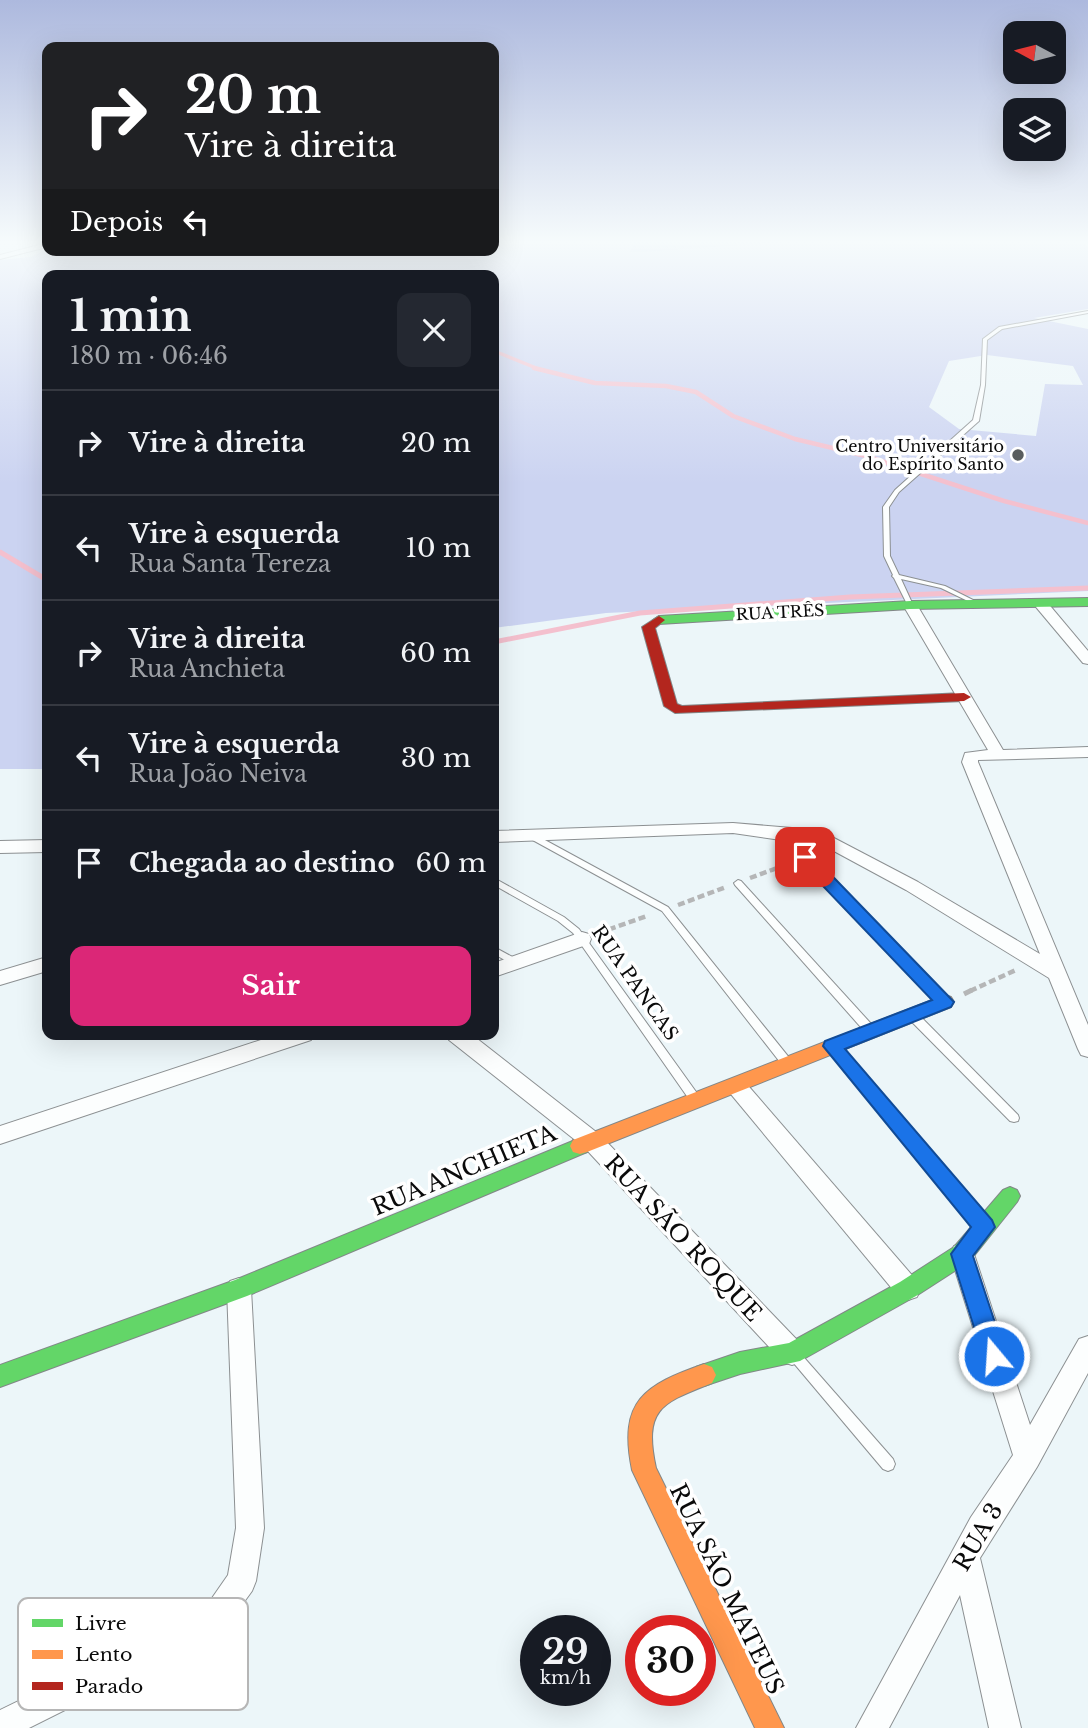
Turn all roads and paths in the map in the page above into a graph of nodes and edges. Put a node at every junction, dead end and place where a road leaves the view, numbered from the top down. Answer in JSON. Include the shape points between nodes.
{"nodes":[{"id":1,"x":1030,"y":323,"type":"edge"},
{"id":2,"x":895,"y":576,"type":"junction"},
{"id":3,"x":1088,"y":602,"type":"edge"},
{"id":4,"x":980,"y":604,"type":"junction"},
{"id":5,"x":1041,"y":604,"type":"junction"},
{"id":6,"x":910,"y":605,"type":"junction"},
{"id":7,"x":1088,"y":660,"type":"edge"},
{"id":8,"x":964,"y":697,"type":"junction"},
{"id":9,"x":1088,"y":752,"type":"edge"},
{"id":10,"x":998,"y":754,"type":"junction"},
{"id":11,"x":532,"y":836,"type":"junction"},
{"id":12,"x":499,"y":837,"type":"edge"},
{"id":13,"x":832,"y":843,"type":"junction"},
{"id":14,"x":42,"y":846,"type":"edge"},
{"id":15,"x":0,"y":847,"type":"edge"},
{"id":16,"x":805,"y":857,"type":"junction"},
{"id":17,"x":738,"y":883,"type":"junction"},
{"id":18,"x":499,"y":884,"type":"edge"},
{"id":19,"x":666,"y":909,"type":"junction"},
{"id":20,"x":582,"y":939,"type":"junction"},
{"id":21,"x":499,"y":953,"type":"edge"},
{"id":22,"x":1036,"y":961,"type":"junction"},
{"id":23,"x":515,"y":962,"type":"junction"},
{"id":24,"x":42,"y":965,"type":"edge"},
{"id":25,"x":499,"y":968,"type":"edge"},
{"id":26,"x":1054,"y":972,"type":"junction"},
{"id":27,"x":0,"y":978,"type":"edge"},
{"id":28,"x":945,"y":1002,"type":"junction"},
{"id":29,"x":911,"y":1014,"type":"junction"},
{"id":30,"x":870,"y":1030,"type":"junction"},
{"id":31,"x":286,"y":1040,"type":"edge"},
{"id":32,"x":464,"y":1040,"type":"edge"},
{"id":33,"x":832,"y":1046,"type":"junction"},
{"id":34,"x":1088,"y":1049,"type":"edge"},
{"id":35,"x":789,"y":1065,"type":"junction"},
{"id":36,"x":737,"y":1087,"type":"junction"},
{"id":37,"x":697,"y":1101,"type":"junction"},
{"id":38,"x":1014,"y":1118,"type":"dead end"},
{"id":39,"x":0,"y":1135,"type":"edge"},
{"id":40,"x":593,"y":1141,"type":"junction"},
{"id":41,"x":1010,"y":1196,"type":"dead end"},
{"id":42,"x":984,"y":1227,"type":"junction"},
{"id":43,"x":962,"y":1254,"type":"junction"},
{"id":44,"x":239,"y":1289,"type":"junction"},
{"id":45,"x":908,"y":1289,"type":"junction"},
{"id":46,"x":1088,"y":1348,"type":"edge"},
{"id":47,"x":792,"y":1353,"type":"junction"},
{"id":48,"x":0,"y":1376,"type":"edge"},
{"id":49,"x":1027,"y":1457,"type":"junction"},
{"id":50,"x":888,"y":1464,"type":"dead end"},
{"id":51,"x":966,"y":1559,"type":"junction"},
{"id":52,"x":230,"y":1598,"type":"edge"},
{"id":53,"x":33,"y":1710,"type":"edge"},
{"id":54,"x":0,"y":1726,"type":"edge"},
{"id":55,"x":770,"y":1728,"type":"edge"},
{"id":56,"x":872,"y":1728,"type":"edge"},
{"id":57,"x":1005,"y":1728,"type":"edge"}],
"edges":[{"from":1,"to":2,"type":"lane","via":[[1001,328],[985,339],[976,421],[889,499],[885,541]]},
{"from":2,"to":4,"type":"lane","via":[[943,587]]},
{"from":2,"to":6,"type":"lane"},
{"from":3,"to":5,"type":"street","name":"RUA TRÊS"},
{"from":4,"to":5,"type":"street","name":"RUA TRÊS"},
{"from":4,"to":6,"type":"street","name":"RUA TRÊS"},
{"from":5,"to":7,"type":"street"},
{"from":6,"to":8,"type":"street"},
{"from":6,"to":8,"type":"street","name":"RUA TRÊS","via":[[667,618],[650,623],[648,630],[671,706],[680,710]]},
{"from":8,"to":10,"type":"street"},
{"from":9,"to":10,"type":"street"},
{"from":10,"to":26,"type":"street","via":[[971,756],[971,767]]},
{"from":11,"to":12,"type":"street"},
{"from":11,"to":13,"type":"street","via":[[733,828]]},
{"from":11,"to":19,"type":"lane"},
{"from":13,"to":16,"type":"street"},
{"from":13,"to":22,"type":"street"},
{"from":14,"to":15,"type":"street"},
{"from":16,"to":17,"type":"path"},
{"from":16,"to":28,"type":"lane"},
{"from":17,"to":19,"type":"path"},
{"from":17,"to":30,"type":"lane"},
{"from":18,"to":20,"type":"lane","name":"RUA PANCAS","via":[[561,919]]},
{"from":19,"to":20,"type":"path"},
{"from":19,"to":35,"type":"lane"},
{"from":20,"to":23,"type":"street"},
{"from":20,"to":37,"type":"lane","name":"RUA PANCAS"},
{"from":21,"to":23,"type":"lane"},
{"from":22,"to":26,"type":"street"},
{"from":22,"to":28,"type":"path"},
{"from":23,"to":25,"type":"street"},
{"from":24,"to":27,"type":"street"},
{"from":26,"to":34,"type":"street"},
{"from":28,"to":29,"type":"street","name":"RUA ANCHIETA"},
{"from":29,"to":30,"type":"street","name":"RUA ANCHIETA"},
{"from":29,"to":38,"type":"lane"},
{"from":30,"to":33,"type":"street","name":"RUA ANCHIETA"},
{"from":31,"to":39,"type":"street"},
{"from":32,"to":40,"type":"street","name":"RUA SÃO ROQUE"},
{"from":33,"to":35,"type":"street","name":"RUA ANCHIETA"},
{"from":33,"to":42,"type":"lane"},
{"from":35,"to":36,"type":"street","name":"RUA ANCHIETA"},
{"from":36,"to":37,"type":"street","name":"RUA ANCHIETA"},
{"from":36,"to":45,"type":"street"},
{"from":37,"to":40,"type":"street","name":"RUA ANCHIETA"},
{"from":40,"to":44,"type":"street","name":"RUA ANCHIETA"},
{"from":40,"to":47,"type":"street","name":"RUA SÃO ROQUE"},
{"from":41,"to":42,"type":"street","name":"RUA SÃO MATEUS"},
{"from":42,"to":43,"type":"street","name":"RUA SÃO MATEUS"},
{"from":43,"to":45,"type":"street","name":"RUA SÃO MATEUS"},
{"from":43,"to":49,"type":"street"},
{"from":44,"to":48,"type":"street","name":"RUA ANCHIETA"},
{"from":44,"to":52,"type":"street","via":[[250,1528],[242,1581]]},
{"from":45,"to":47,"type":"street","name":"RUA SÃO MATEUS"},
{"from":46,"to":49,"type":"street","name":"RUA 3"},
{"from":47,"to":50,"type":"lane","name":"RUA SÃO ROQUE"},
{"from":47,"to":55,"type":"street","name":"RUA SÃO MATEUS","via":[[701,1374],[662,1393],[643,1417],[636,1440],[644,1470]]},
{"from":49,"to":51,"type":"street","name":"RUA 3","via":[[981,1527]]},
{"from":51,"to":56,"type":"street","name":"RUA 3"},
{"from":51,"to":57,"type":"street"},
{"from":53,"to":54,"type":"street"}]}
